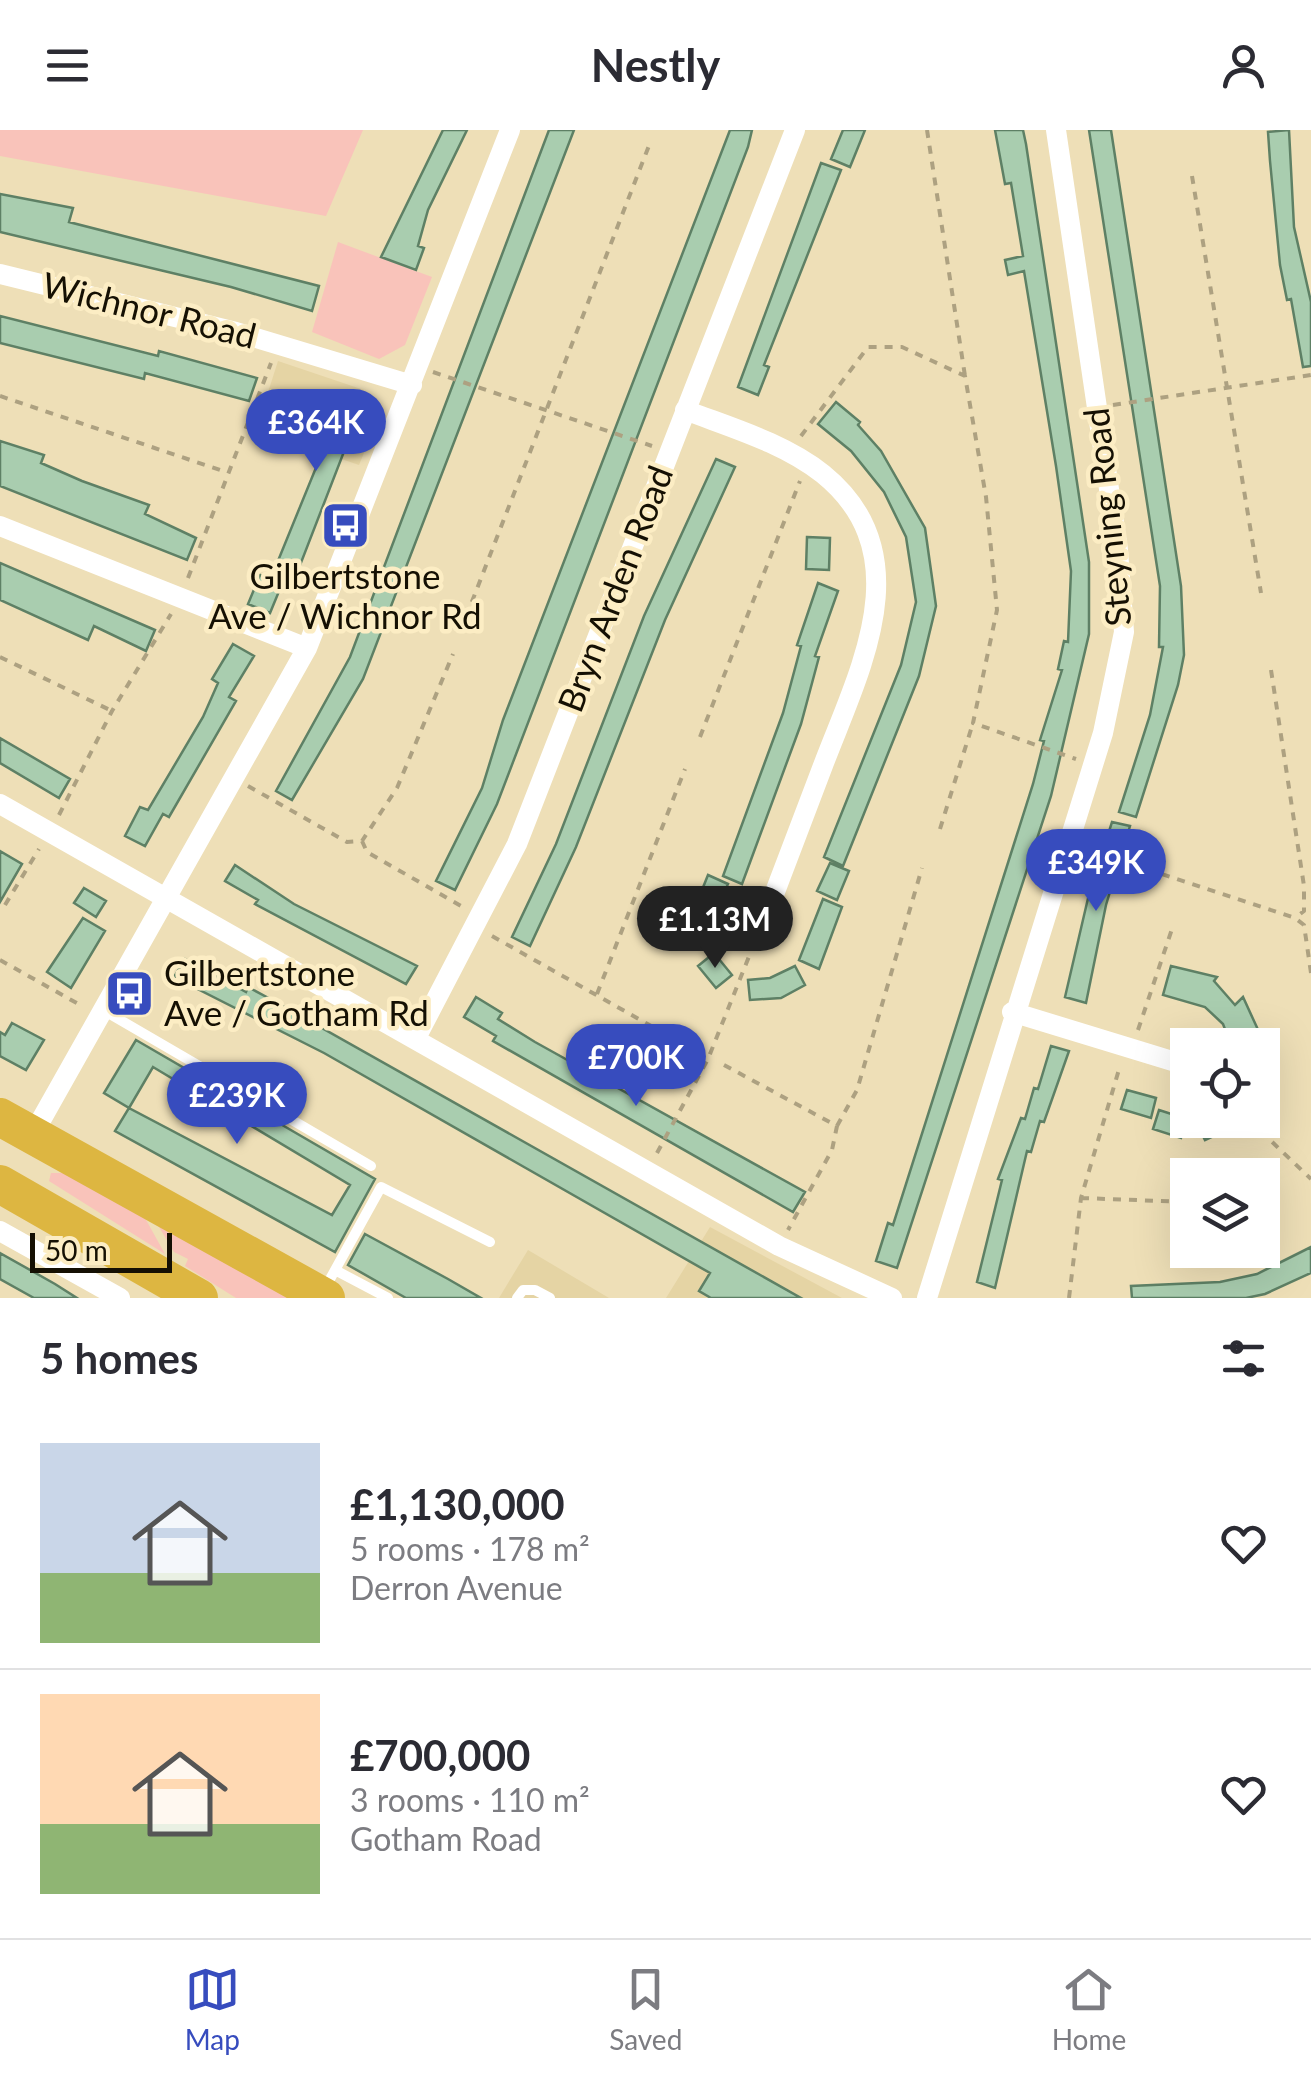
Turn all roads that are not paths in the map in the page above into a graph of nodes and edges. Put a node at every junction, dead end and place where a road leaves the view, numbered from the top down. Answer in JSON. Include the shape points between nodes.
{"nodes":[{"id":1,"x":510,"y":130,"type":"edge"},
{"id":2,"x":795,"y":130,"type":"edge"},
{"id":3,"x":1056,"y":130,"type":"edge"},
{"id":4,"x":0,"y":274,"type":"edge"},
{"id":5,"x":416,"y":376,"type":"junction"},
{"id":6,"x":685,"y":410,"type":"junction"},
{"id":7,"x":0,"y":526,"type":"edge"},
{"id":8,"x":307,"y":648,"type":"junction"},
{"id":9,"x":0,"y":804,"type":"edge"},
{"id":10,"x":168,"y":900,"type":"junction"},
{"id":11,"x":759,"y":934,"type":"road end"},
{"id":12,"x":101,"y":1012,"type":"junction"},
{"id":13,"x":1012,"y":1012,"type":"junction"},
{"id":14,"x":416,"y":1038,"type":"junction"},
{"id":15,"x":1170,"y":1060,"type":"edge"},
{"id":16,"x":16,"y":1126,"type":"edge"},
{"id":17,"x":370,"y":1166,"type":"dead end"},
{"id":18,"x":0,"y":1184,"type":"edge"},
{"id":19,"x":49,"y":1214,"type":"junction"},
{"id":20,"x":0,"y":1231,"type":"edge"},
{"id":21,"x":490,"y":1242,"type":"dead end"},
{"id":22,"x":26,"y":1246,"type":"junction"},
{"id":23,"x":157,"y":1274,"type":"junction"},
{"id":24,"x":328,"y":1288,"type":"edge"},
{"id":25,"x":120,"y":1298,"type":"edge"},
{"id":26,"x":199,"y":1298,"type":"edge"},
{"id":27,"x":388,"y":1298,"type":"edge"},
{"id":28,"x":517,"y":1298,"type":"edge"},
{"id":29,"x":550,"y":1298,"type":"edge"},
{"id":30,"x":892,"y":1298,"type":"edge"},
{"id":31,"x":927,"y":1298,"type":"edge"}],
"edges":[{"from":1,"to":5,"type":"street"},
{"from":2,"to":6,"type":"street","name":"Bryn Arden Road"},
{"from":3,"to":13,"type":"street","name":"Steyning Road","via":[[1124,632],[1092,764]]},
{"from":4,"to":5,"type":"street","name":"Wichnor Road"},
{"from":5,"to":8,"type":"street"},
{"from":6,"to":11,"type":"street","via":[[808,464],[861,524],[874,567],[877,611],[853,694]]},
{"from":6,"to":14,"type":"street","name":"Bryn Arden Road","via":[[516,844]]},
{"from":7,"to":8,"type":"street"},
{"from":8,"to":10,"type":"street"},
{"from":9,"to":10,"type":"street"},
{"from":10,"to":12,"type":"street"},
{"from":10,"to":14,"type":"street"},
{"from":12,"to":16,"type":"street"},
{"from":12,"to":17,"type":"lane"},
{"from":13,"to":15,"type":"street"},
{"from":13,"to":31,"type":"street","name":"Steyning Road"},
{"from":14,"to":30,"type":"street","via":[[779,1246]]},
{"from":16,"to":23,"type":"highway","via":[[33,1180],[139,1248]]},
{"from":16,"to":24,"type":"highway"},
{"from":18,"to":19,"type":"highway"},
{"from":19,"to":22,"type":"street"},
{"from":19,"to":23,"type":"highway"},
{"from":20,"to":22,"type":"street"},
{"from":21,"to":24,"type":"lane","via":[[381,1187]]},
{"from":22,"to":25,"type":"street"},
{"from":23,"to":26,"type":"highway"},
{"from":24,"to":27,"type":"lane"},
{"from":28,"to":29,"type":"lane","via":[[523,1290]]}]}
